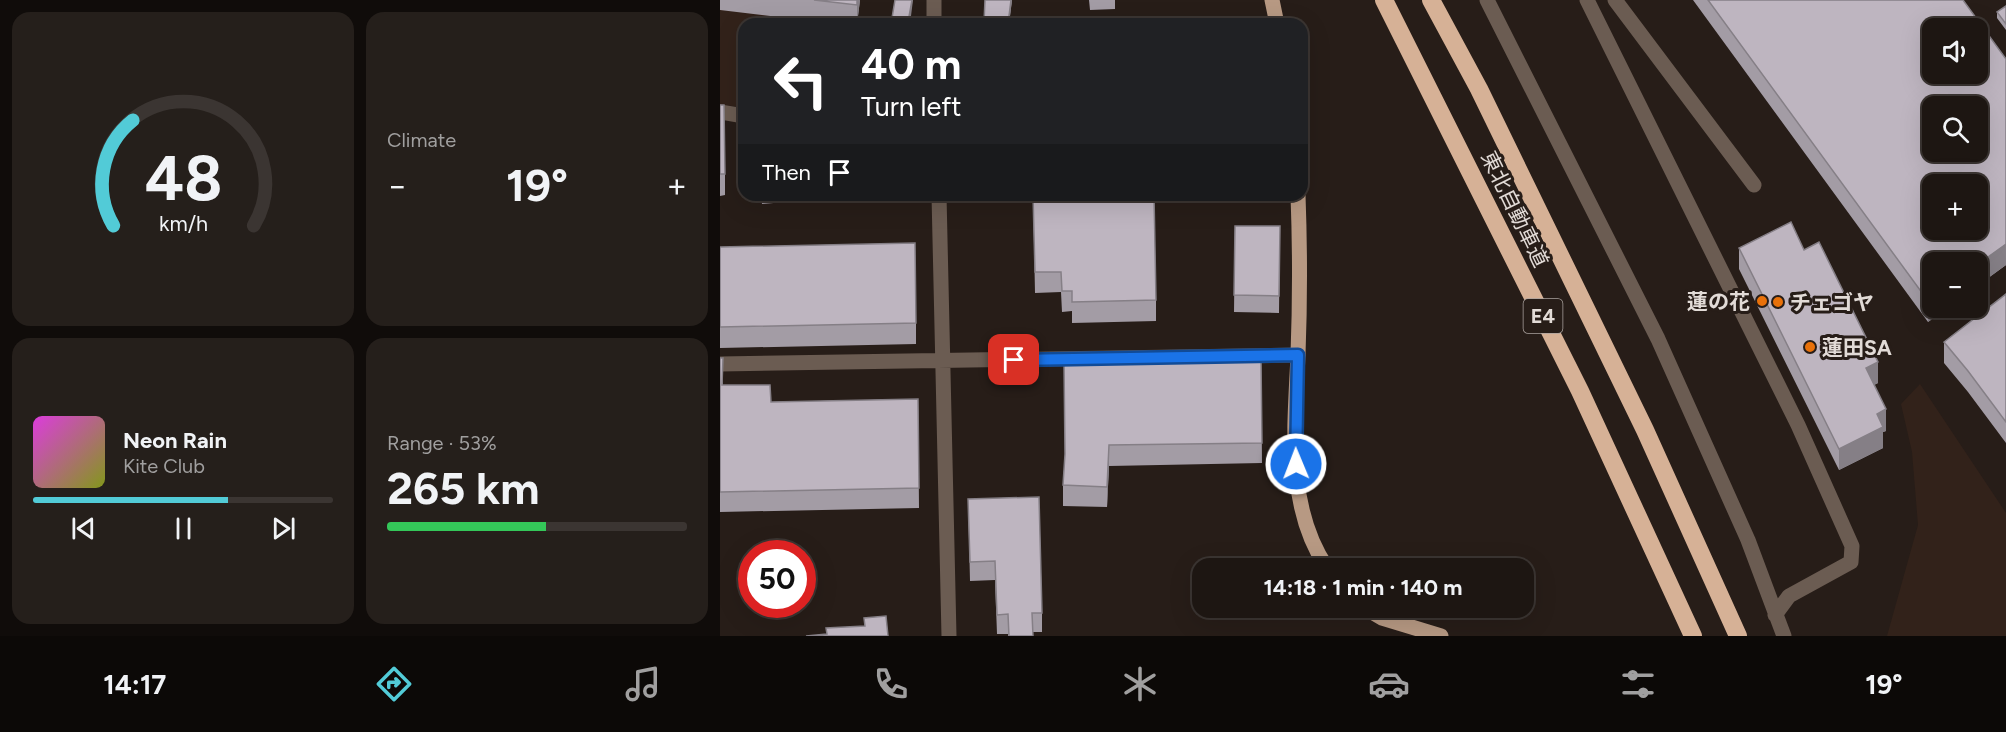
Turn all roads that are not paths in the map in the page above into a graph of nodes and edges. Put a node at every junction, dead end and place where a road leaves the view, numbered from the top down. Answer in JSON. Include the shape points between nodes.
{"nodes":[{"id":1,"x":934,"y":0,"type":"edge"},
{"id":2,"x":1272,"y":0,"type":"edge"},
{"id":3,"x":1384,"y":0,"type":"edge"},
{"id":4,"x":1431,"y":0,"type":"edge"},
{"id":5,"x":1487,"y":0,"type":"edge"},
{"id":6,"x":1587,"y":0,"type":"edge"},
{"id":7,"x":1615,"y":0,"type":"edge"},
{"id":8,"x":934,"y":18,"type":"edge"},
{"id":9,"x":1276,"y":18,"type":"edge"},
{"id":10,"x":720,"y":111,"type":"edge"},
{"id":11,"x":738,"y":115,"type":"edge"},
{"id":12,"x":1754,"y":185,"type":"dead end"},
{"id":13,"x":939,"y":201,"type":"edge"},
{"id":14,"x":1298,"y":201,"type":"edge"},
{"id":15,"x":1298,"y":355,"type":"junction"},
{"id":16,"x":944,"y":361,"type":"junction"},
{"id":17,"x":720,"y":364,"type":"edge"},
{"id":18,"x":1321,"y":558,"type":"edge"},
{"id":19,"x":1775,"y":615,"type":"junction"},
{"id":20,"x":1383,"y":618,"type":"edge"},
{"id":21,"x":949,"y":636,"type":"edge"},
{"id":22,"x":1441,"y":636,"type":"edge"},
{"id":23,"x":1693,"y":636,"type":"edge"},
{"id":24,"x":1738,"y":636,"type":"edge"},
{"id":25,"x":1784,"y":636,"type":"edge"}],
"edges":[{"from":1,"to":8,"type":"street"},
{"from":2,"to":9,"type":"main road"},
{"from":3,"to":23,"type":"highway","name":"東北自動車道","number":"E4","via":[[1580,391]]},
{"from":4,"to":24,"type":"highway","name":"東北自動車道","number":"E4","via":[[1494,119],[1645,430]]},
{"from":5,"to":19,"type":"street","via":[[1658,339],[1748,540]]},
{"from":6,"to":19,"type":"street","via":[[1798,425],[1852,546],[1851,562],[1789,596]]},
{"from":7,"to":12,"type":"street"},
{"from":10,"to":11,"type":"street"},
{"from":13,"to":16,"type":"street"},
{"from":14,"to":15,"type":"main road"},
{"from":15,"to":16,"type":"street"},
{"from":15,"to":18,"type":"main road","via":[[1295,419],[1299,488],[1309,536]]},
{"from":16,"to":17,"type":"street"},
{"from":16,"to":21,"type":"street"},
{"from":19,"to":25,"type":"street"},
{"from":20,"to":22,"type":"main road"}]}
